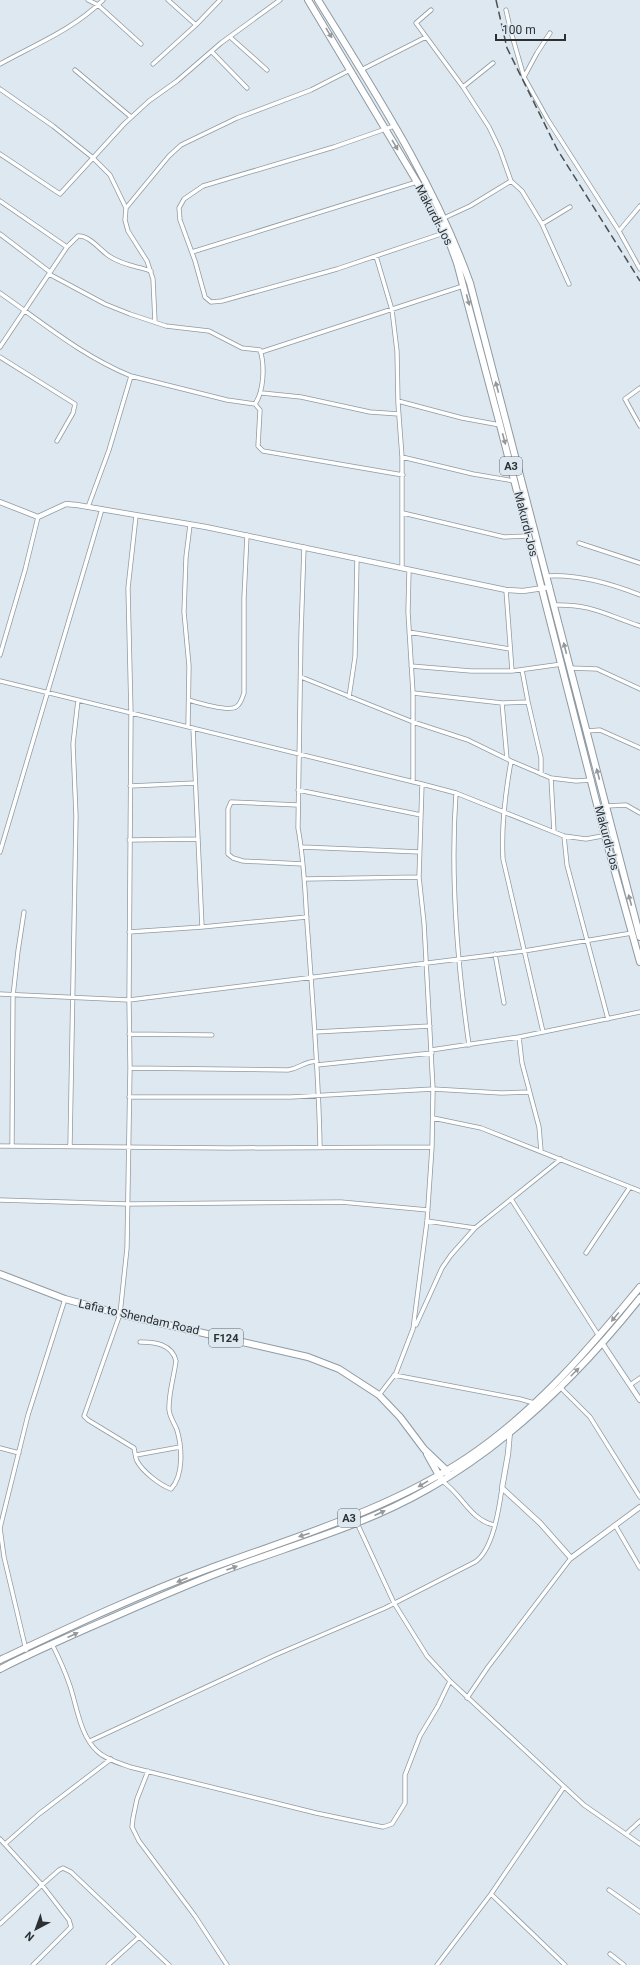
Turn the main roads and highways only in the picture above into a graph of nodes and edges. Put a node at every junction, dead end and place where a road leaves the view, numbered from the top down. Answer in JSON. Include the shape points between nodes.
{"nodes":[{"id":1,"x":308,"y":0,"type":"edge"},
{"id":2,"x":318,"y":0,"type":"edge"},
{"id":3,"x":637,"y":931,"type":"edge"},
{"id":4,"x":640,"y":937,"type":"edge"},
{"id":5,"x":640,"y":962,"type":"edge"},
{"id":6,"x":0,"y":1274,"type":"edge"},
{"id":7,"x":640,"y":1287,"type":"edge"},
{"id":8,"x":640,"y":1298,"type":"edge"},
{"id":9,"x":424,"y":1449,"type":"junction"},
{"id":10,"x":447,"y":1473,"type":"junction"},
{"id":11,"x":440,"y":1478,"type":"junction"},
{"id":12,"x":0,"y":1660,"type":"edge"},
{"id":13,"x":0,"y":1669,"type":"edge"}],
"edges":[{"from":1,"to":3,"type":"main road","name":"Makurdi-Jos","number":"A3","one_way":true,"via":[[417,182],[444,233],[464,286],[606,836]]},
{"from":3,"to":2,"type":"main road","name":"Makurdi-Jos","number":"A3","one_way":true,"via":[[470,283],[444,218],[394,126]]},
{"from":3,"to":4,"type":"main road","name":"Makurdi-Jos","number":"A3"},
{"from":3,"to":5,"type":"main road","name":"Makurdi-Jos","number":"A3"},
{"from":6,"to":9,"type":"main road","name":"Lafia to Shendam Road","number":"F124","via":[[65,1299],[308,1357],[339,1369],[379,1395],[400,1417]]},
{"from":7,"to":10,"type":"main road","number":"A3","one_way":true,"via":[[599,1336],[534,1403],[490,1441]]},
{"from":10,"to":8,"type":"main road","number":"A3","one_way":true,"via":[[476,1459],[560,1387]]},
{"from":9,"to":10,"type":"main road","name":"Lafia to Shendam Road","number":"F124"},
{"from":9,"to":11,"type":"main road","number":"F124"},
{"from":10,"to":11,"type":"main road","number":"A3"},
{"from":11,"to":12,"type":"main road","number":"A3","one_way":true,"via":[[349,1518],[206,1570]]},
{"from":13,"to":11,"type":"main road","number":"A3","one_way":true,"via":[[217,1573],[402,1503]]}]}
